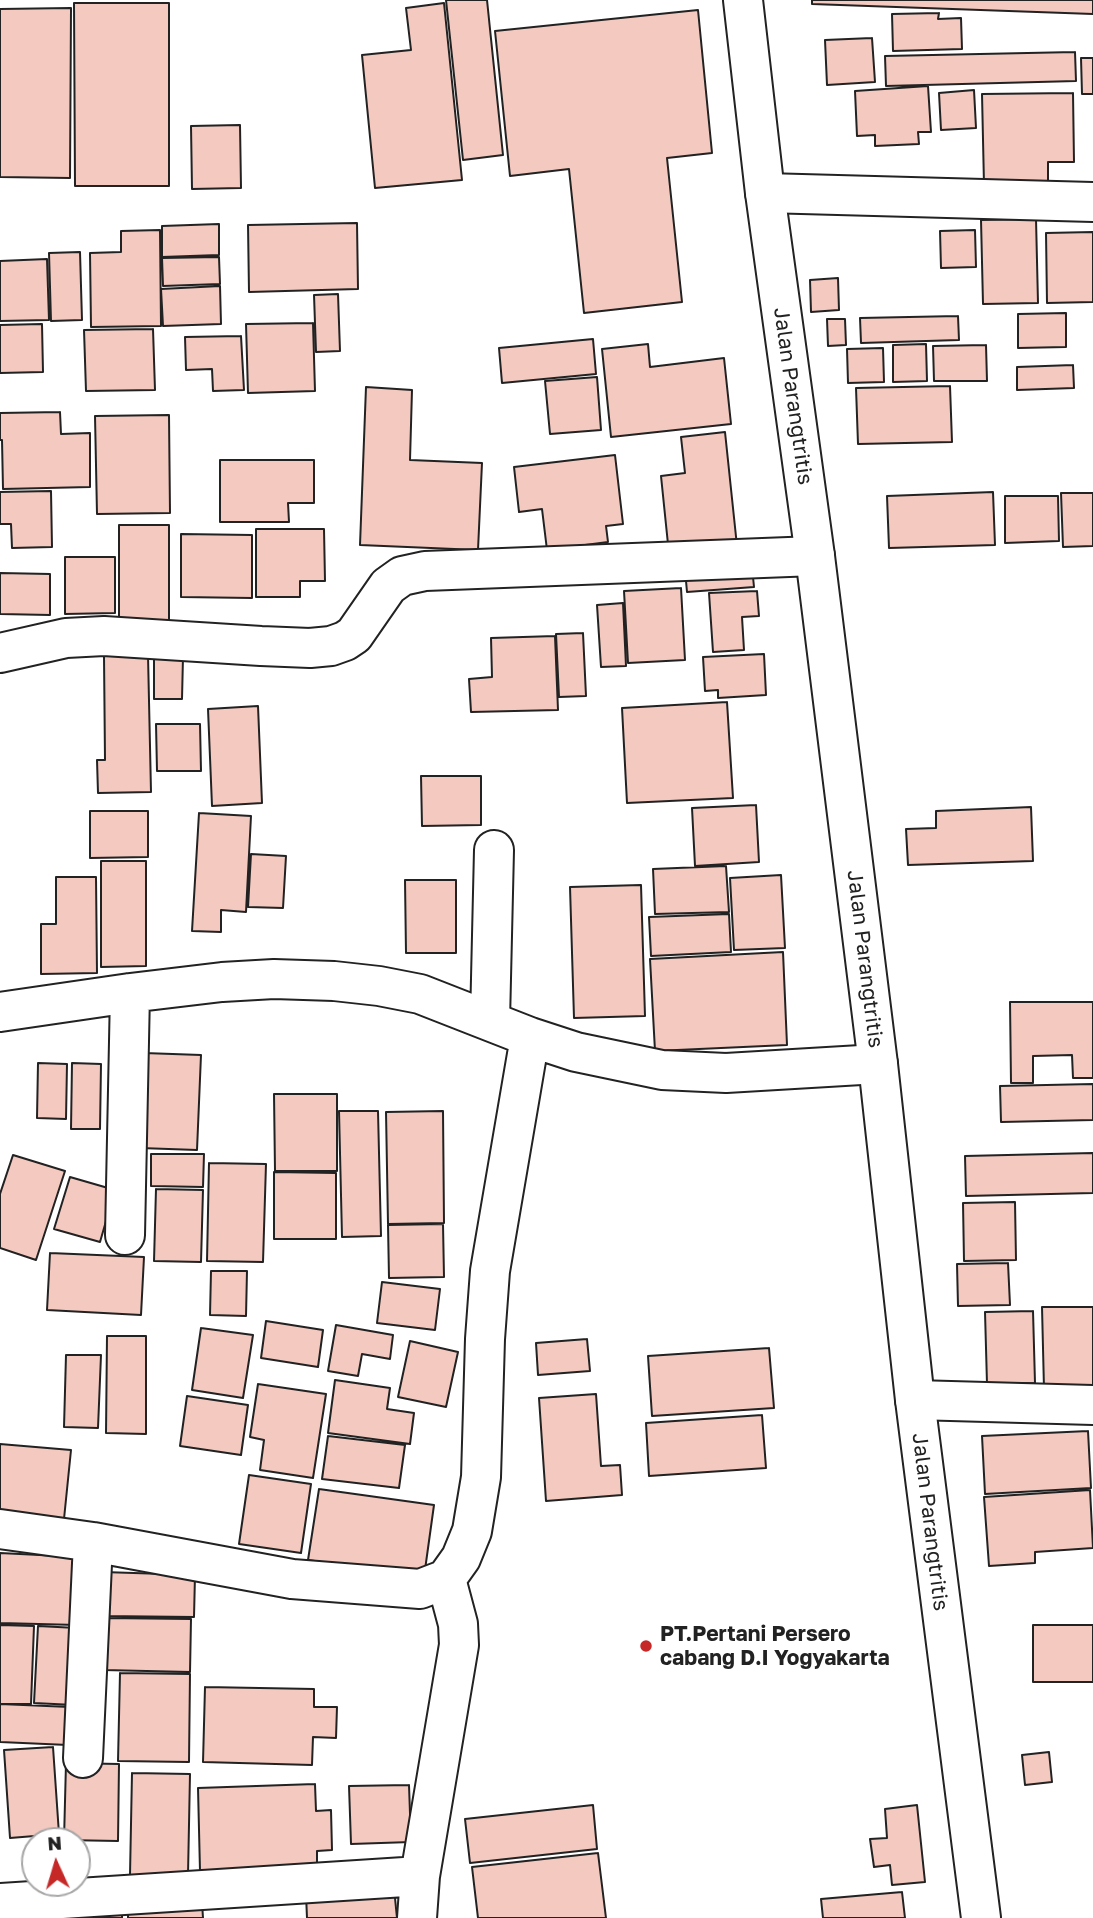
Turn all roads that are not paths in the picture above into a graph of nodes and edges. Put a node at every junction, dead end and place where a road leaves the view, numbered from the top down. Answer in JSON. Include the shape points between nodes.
{"nodes":[{"id":1,"x":743,"y":0,"type":"edge"},
{"id":2,"x":765,"y":193,"type":"junction"},
{"id":3,"x":1093,"y":202,"type":"edge"},
{"id":4,"x":815,"y":556,"type":"junction"},
{"id":5,"x":0,"y":653,"type":"edge"},
{"id":6,"x":494,"y":850,"type":"dead end"},
{"id":7,"x":130,"y":993,"type":"junction"},
{"id":8,"x":0,"y":1012,"type":"edge"},
{"id":9,"x":490,"y":1021,"type":"junction"},
{"id":10,"x":530,"y":1037,"type":"junction"},
{"id":11,"x":878,"y":1064,"type":"junction"},
{"id":12,"x":125,"y":1235,"type":"dead end"},
{"id":13,"x":915,"y":1400,"type":"junction"},
{"id":14,"x":1093,"y":1405,"type":"edge"},
{"id":15,"x":0,"y":1529,"type":"edge"},
{"id":16,"x":93,"y":1542,"type":"junction"},
{"id":17,"x":446,"y":1579,"type":"junction"},
{"id":18,"x":83,"y":1758,"type":"dead end"},
{"id":19,"x":420,"y":1875,"type":"junction"},
{"id":20,"x":0,"y":1903,"type":"edge"},
{"id":21,"x":417,"y":1918,"type":"edge"},
{"id":22,"x":981,"y":1918,"type":"edge"}],
"edges":[{"from":1,"to":2,"type":"street","name":"Jalan Parangtritis"},
{"from":2,"to":3,"type":"street"},
{"from":2,"to":4,"type":"street","name":"Jalan Parangtritis"},
{"from":4,"to":5,"type":"street","via":[[425,571],[402,576],[388,586],[354,635],[331,646],[104,636],[65,638]]},
{"from":4,"to":11,"type":"street","name":"Jalan Parangtritis"},
{"from":6,"to":9,"type":"street"},
{"from":7,"to":8,"type":"street"},
{"from":7,"to":9,"type":"street","via":[[222,982],[334,981],[419,994]]},
{"from":7,"to":12,"type":"street"},
{"from":9,"to":10,"type":"street"},
{"from":10,"to":11,"type":"street","via":[[662,1070],[726,1073]]},
{"from":10,"to":17,"type":"street","via":[[490,1271],[481,1477],[472,1531]]},
{"from":11,"to":13,"type":"street","name":"Jalan Parangtritis"},
{"from":13,"to":14,"type":"street"},
{"from":13,"to":22,"type":"street","name":"Jalan Parangtritis"},
{"from":15,"to":16,"type":"street"},
{"from":16,"to":17,"type":"street","via":[[292,1580],[421,1589]]},
{"from":16,"to":18,"type":"street"},
{"from":17,"to":19,"type":"street","via":[[459,1646]]},
{"from":19,"to":20,"type":"street"},
{"from":19,"to":21,"type":"street"}]}
